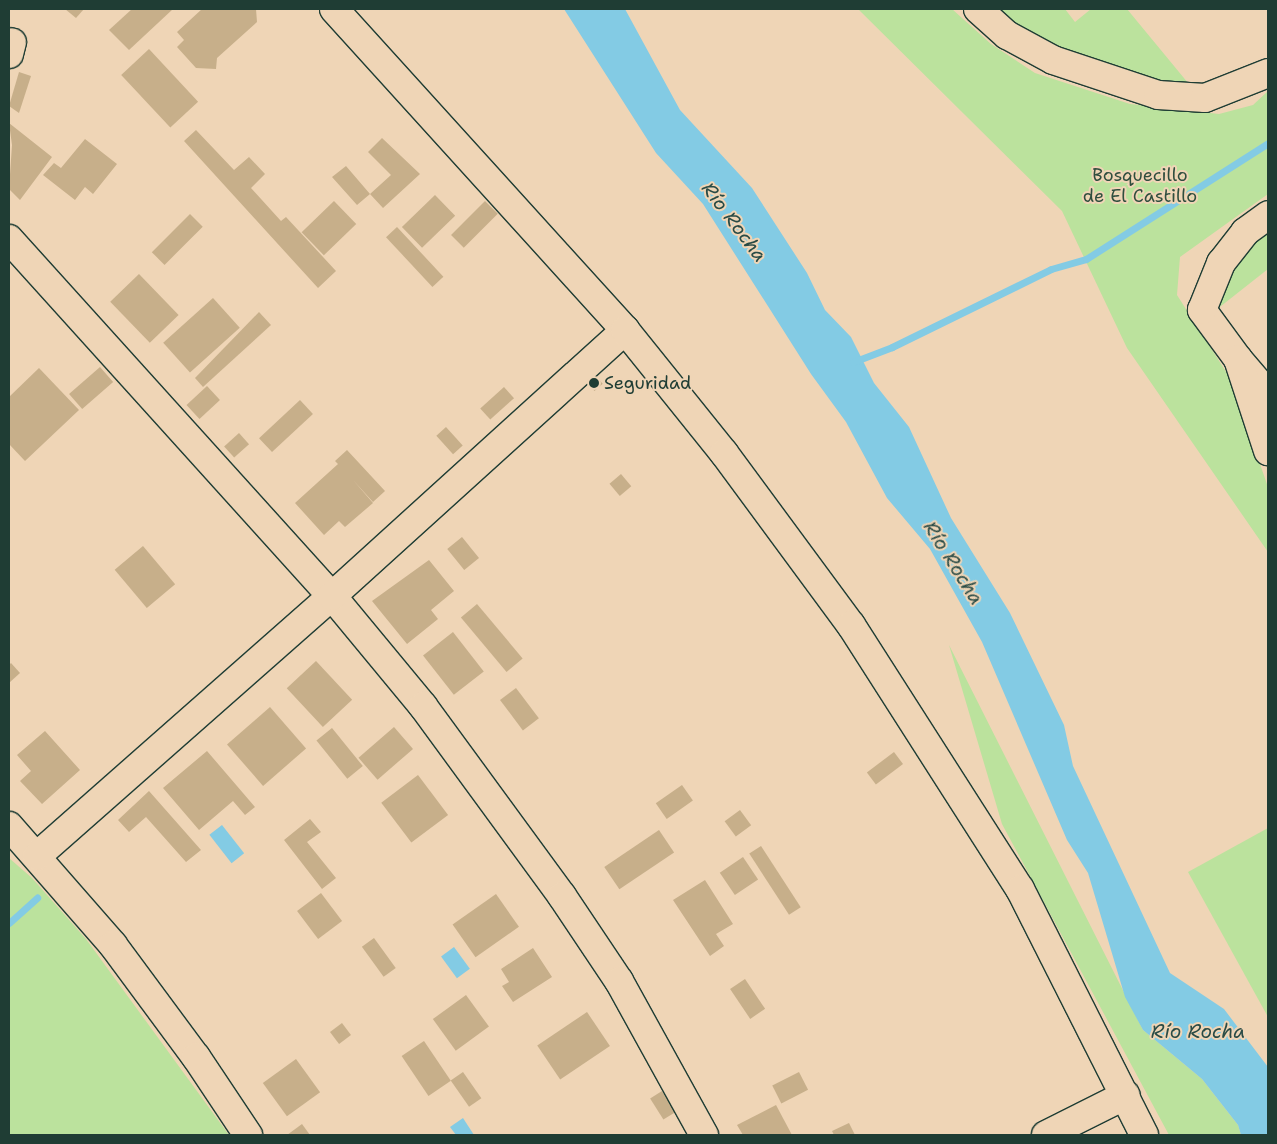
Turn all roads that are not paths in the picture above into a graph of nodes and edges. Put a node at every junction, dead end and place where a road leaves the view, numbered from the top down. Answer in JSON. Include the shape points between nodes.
{"nodes":[{"id":1,"x":334,"y":9,"type":"edge"},
{"id":2,"x":978,"y":9,"type":"edge"},
{"id":3,"x":1268,"y":74,"type":"edge"},
{"id":4,"x":1268,"y":215,"type":"edge"},
{"id":5,"x":9,"y":239,"type":"edge"},
{"id":6,"x":625,"y":330,"type":"junction"},
{"id":7,"x":1238,"y":358,"type":"junction"},
{"id":8,"x":1268,"y":394,"type":"edge"},
{"id":9,"x":1268,"y":451,"type":"edge"},
{"id":10,"x":332,"y":596,"type":"junction"},
{"id":11,"x":9,"y":826,"type":"edge"},
{"id":12,"x":37,"y":856,"type":"junction"},
{"id":13,"x":1126,"y":1095,"type":"junction"},
{"id":14,"x":248,"y":1135,"type":"edge"},
{"id":15,"x":704,"y":1135,"type":"edge"},
{"id":16,"x":1046,"y":1135,"type":"edge"},
{"id":17,"x":1144,"y":1135,"type":"edge"}],
"edges":[{"from":1,"to":6,"type":"street"},
{"from":2,"to":3,"type":"street","via":[[1007,35],[1053,60],[1158,94],[1205,98]]},
{"from":4,"to":7,"type":"street","via":[[1245,232],[1221,264],[1202,310]]},
{"from":5,"to":10,"type":"street"},
{"from":6,"to":10,"type":"street"},
{"from":6,"to":13,"type":"street","via":[[724,453],[851,625],[899,698],[1020,889]]},
{"from":7,"to":8,"type":"street"},
{"from":7,"to":9,"type":"street"},
{"from":10,"to":12,"type":"street"},
{"from":10,"to":15,"type":"street","via":[[423,706],[562,896],[619,981]]},
{"from":11,"to":12,"type":"street"},
{"from":12,"to":14,"type":"street","via":[[119,953],[196,1057]]},
{"from":13,"to":16,"type":"street"},
{"from":13,"to":17,"type":"street"}]}
